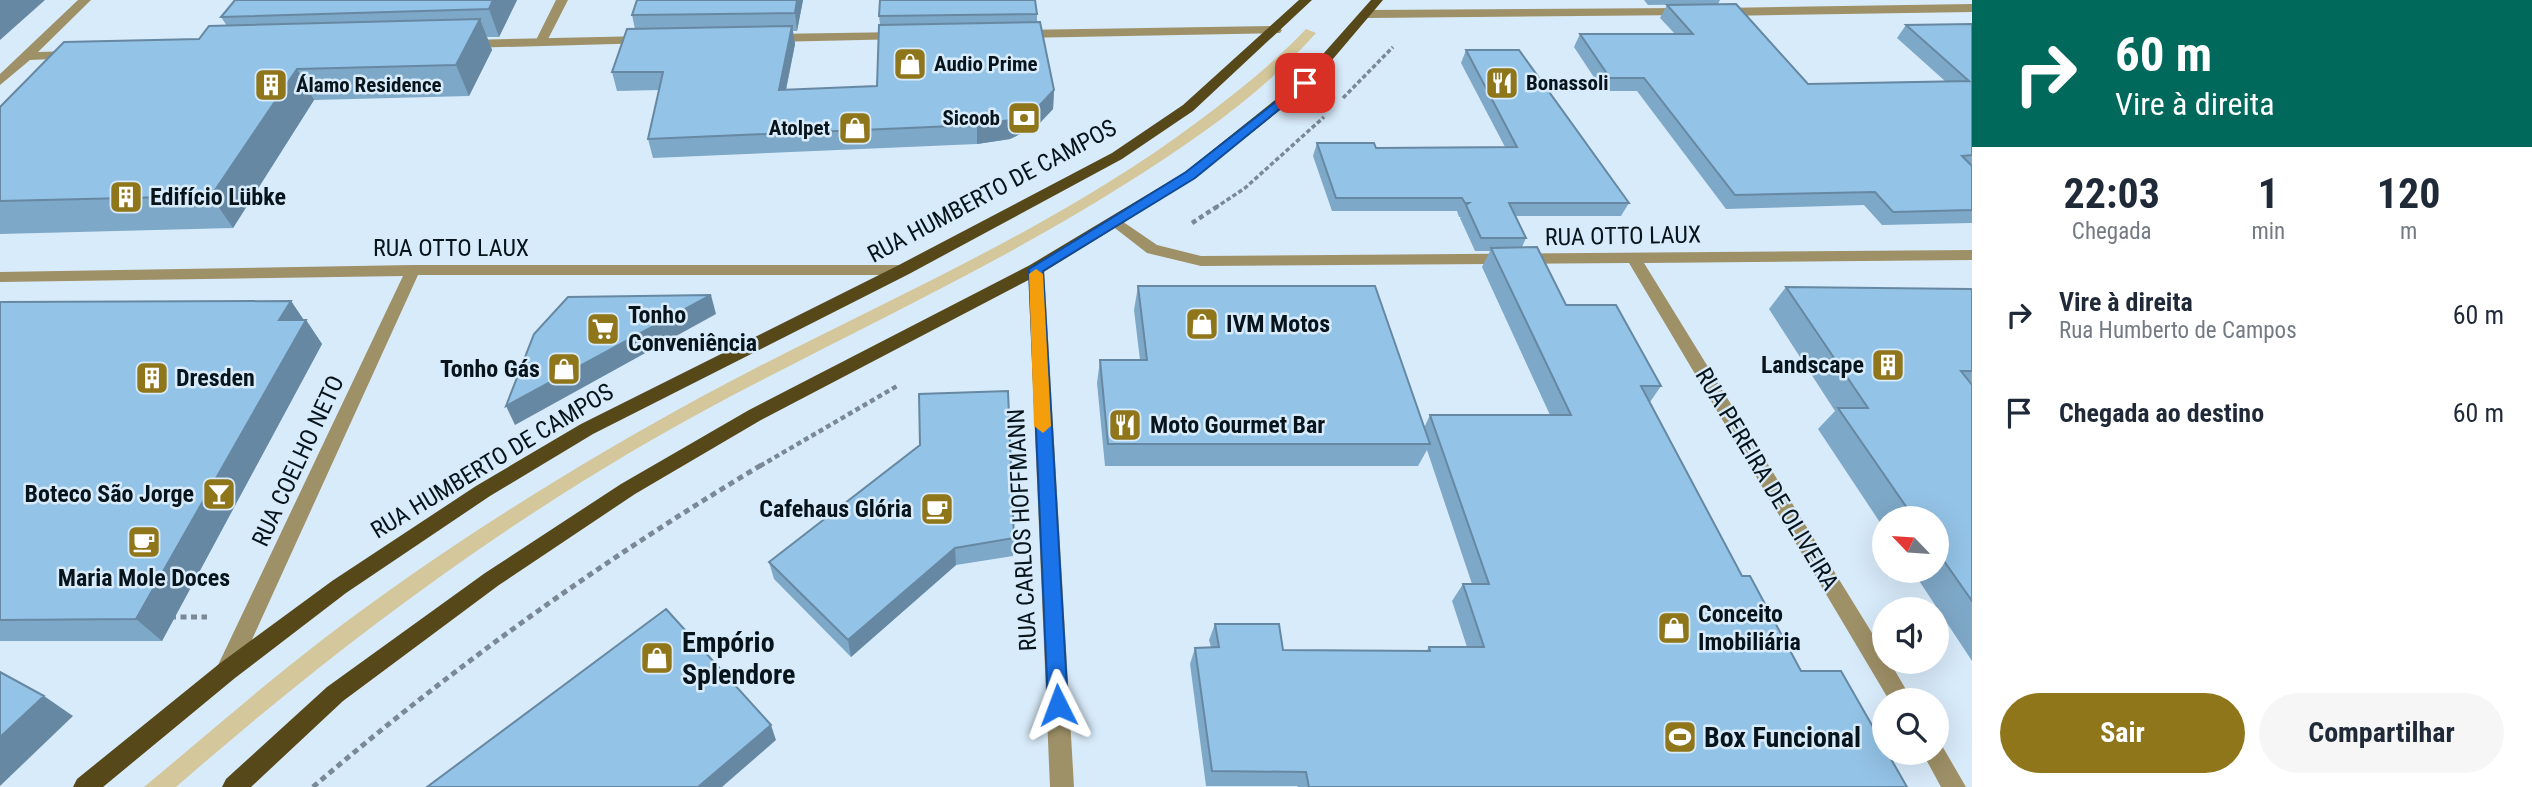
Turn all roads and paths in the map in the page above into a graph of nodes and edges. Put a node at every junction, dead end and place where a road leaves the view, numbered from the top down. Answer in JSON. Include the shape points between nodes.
{"nodes":[{"id":1,"x":85,"y":0,"type":"edge"},
{"id":2,"x":562,"y":0,"type":"edge"},
{"id":3,"x":1306,"y":0,"type":"edge"},
{"id":4,"x":1377,"y":0,"type":"edge"},
{"id":5,"x":1972,"y":8,"type":"edge"},
{"id":6,"x":1368,"y":14,"type":"junction"},
{"id":7,"x":1422,"y":14,"type":"junction"},
{"id":8,"x":1276,"y":30,"type":"junction"},
{"id":9,"x":1002,"y":34,"type":"edge"},
{"id":10,"x":918,"y":36,"type":"edge"},
{"id":11,"x":764,"y":38,"type":"edge"},
{"id":12,"x":667,"y":40,"type":"edge"},
{"id":13,"x":541,"y":42,"type":"junction"},
{"id":14,"x":458,"y":44,"type":"edge"},
{"id":15,"x":82,"y":54,"type":"edge"},
{"id":16,"x":27,"y":56,"type":"junction"},
{"id":17,"x":0,"y":81,"type":"edge"},
{"id":18,"x":1336,"y":105,"type":"dead end"},
{"id":19,"x":1328,"y":113,"type":"dead end"},
{"id":20,"x":1116,"y":222,"type":"junction"},
{"id":21,"x":1152,"y":248,"type":"junction"},
{"id":22,"x":1972,"y":255,"type":"edge"},
{"id":23,"x":1634,"y":259,"type":"junction"},
{"id":24,"x":1036,"y":269,"type":"junction"},
{"id":25,"x":413,"y":270,"type":"junction"},
{"id":26,"x":903,"y":270,"type":"junction"},
{"id":27,"x":0,"y":277,"type":"edge"},
{"id":28,"x":900,"y":384,"type":"dead end"},
{"id":29,"x":160,"y":617,"type":"dead end"},
{"id":30,"x":253,"y":617,"type":"junction"},
{"id":31,"x":227,"y":671,"type":"junction"},
{"id":32,"x":1894,"y":688,"type":"edge"},
{"id":33,"x":1941,"y":765,"type":"edge"},
{"id":34,"x":85,"y":787,"type":"edge"},
{"id":35,"x":234,"y":787,"type":"edge"},
{"id":36,"x":313,"y":787,"type":"edge"},
{"id":37,"x":1062,"y":787,"type":"edge"},
{"id":38,"x":1954,"y":787,"type":"edge"}],
"edges":[{"from":1,"to":16,"type":"street"},
{"from":2,"to":13,"type":"street"},
{"from":3,"to":8,"type":"main road","name":"RUA HUMBERTO DE CAMPOS"},
{"from":4,"to":6,"type":"main road"},
{"from":5,"to":7,"type":"street"},
{"from":6,"to":7,"type":"street"},
{"from":6,"to":20,"type":"main road","via":[[1305,83],[1251,128],[1190,175]]},
{"from":7,"to":18,"type":"path"},
{"from":8,"to":9,"type":"street"},
{"from":8,"to":26,"type":"main road","name":"RUA HUMBERTO DE CAMPOS","via":[[1188,108],[1117,156]]},
{"from":10,"to":11,"type":"street"},
{"from":12,"to":13,"type":"street"},
{"from":13,"to":14,"type":"street"},
{"from":15,"to":16,"type":"street"},
{"from":16,"to":17,"type":"street"},
{"from":19,"to":21,"type":"path","via":[[1245,188]]},
{"from":20,"to":21,"type":"street","name":"RUA OTTO LAUX"},
{"from":20,"to":24,"type":"main road"},
{"from":21,"to":23,"type":"street","name":"RUA OTTO LAUX","via":[[1201,261]]},
{"from":22,"to":23,"type":"street","name":"RUA OTTO LAUX"},
{"from":23,"to":32,"type":"street","name":"RUA PEREIRA DE OLIVEIRA"},
{"from":24,"to":35,"type":"main road","via":[[754,415],[628,489],[492,579],[335,694]]},
{"from":24,"to":37,"type":"street","name":"RUA CARLOS HOFFMANN"},
{"from":25,"to":26,"type":"street","name":"RUA OTTO LAUX"},
{"from":25,"to":27,"type":"street","name":"RUA OTTO LAUX"},
{"from":25,"to":30,"type":"street","name":"RUA COELHO NETO"},
{"from":26,"to":31,"type":"main road","name":"RUA HUMBERTO DE CAMPOS","via":[[587,429],[483,491],[339,587]]},
{"from":28,"to":36,"type":"path","via":[[664,524],[524,620],[373,734]]},
{"from":29,"to":30,"type":"path"},
{"from":30,"to":31,"type":"street","name":"RUA COELHO NETO"},
{"from":31,"to":34,"type":"main road","name":"RUA HUMBERTO DE CAMPOS"},
{"from":33,"to":38,"type":"street"}]}
